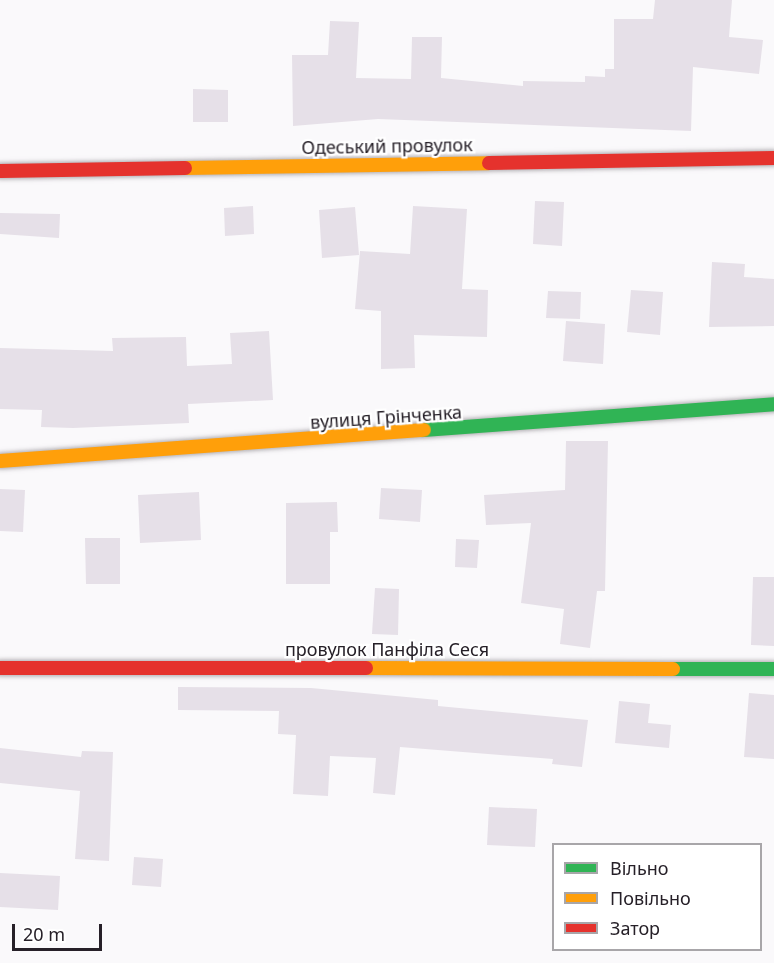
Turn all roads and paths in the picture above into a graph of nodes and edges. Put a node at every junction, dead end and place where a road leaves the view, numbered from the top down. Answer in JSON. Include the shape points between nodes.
{"nodes":[{"id":1,"x":774,"y":158,"type":"edge"},
{"id":2,"x":0,"y":171,"type":"edge"},
{"id":3,"x":774,"y":404,"type":"edge"},
{"id":4,"x":0,"y":461,"type":"edge"},
{"id":5,"x":0,"y":668,"type":"edge"},
{"id":6,"x":774,"y":669,"type":"edge"}],
"edges":[{"from":1,"to":2,"type":"street","name":"Одеський провулок"},
{"from":3,"to":4,"type":"street","name":"вулиця Грінченка"},
{"from":5,"to":6,"type":"street","name":"провулок Панфіла Сеся"}]}
